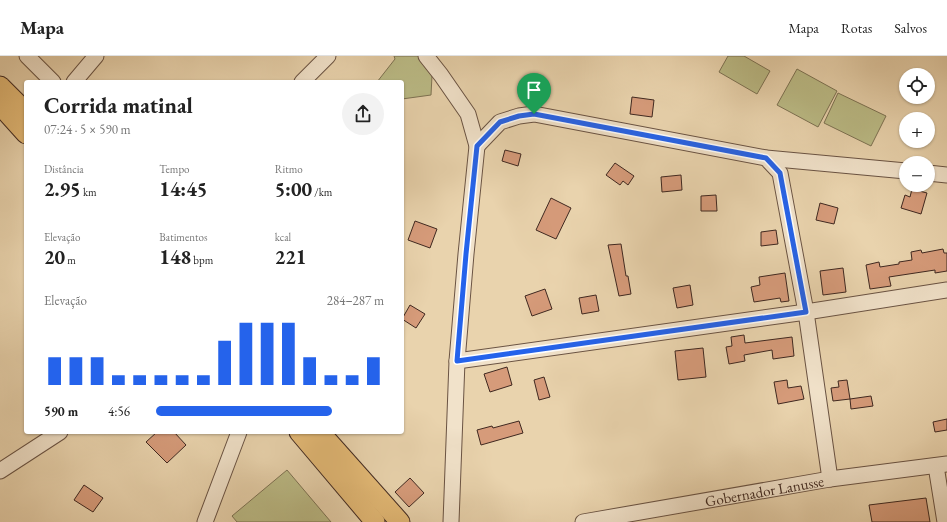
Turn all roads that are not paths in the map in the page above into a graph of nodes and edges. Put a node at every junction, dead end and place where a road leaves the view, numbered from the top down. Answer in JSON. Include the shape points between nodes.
{"nodes":[{"id":1,"x":27,"y":56,"type":"edge"},
{"id":2,"x":96,"y":56,"type":"edge"},
{"id":3,"x":328,"y":56,"type":"edge"},
{"id":4,"x":426,"y":56,"type":"edge"},
{"id":5,"x":51,"y":80,"type":"edge"},
{"id":6,"x":76,"y":80,"type":"edge"},
{"id":7,"x":304,"y":80,"type":"edge"},
{"id":8,"x":0,"y":86,"type":"edge"},
{"id":9,"x":0,"y":105,"type":"edge"},
{"id":10,"x":24,"y":110,"type":"edge"},
{"id":11,"x":24,"y":132,"type":"edge"},
{"id":12,"x":477,"y":146,"type":"junction"},
{"id":13,"x":766,"y":158,"type":"junction"},
{"id":14,"x":899,"y":170,"type":"edge"},
{"id":15,"x":935,"y":174,"type":"edge"},
{"id":16,"x":947,"y":175,"type":"edge"},
{"id":17,"x":947,"y":290,"type":"edge"},
{"id":18,"x":806,"y":312,"type":"junction"},
{"id":19,"x":457,"y":361,"type":"junction"},
{"id":20,"x":57,"y":434,"type":"edge"},
{"id":21,"x":238,"y":434,"type":"edge"},
{"id":22,"x":301,"y":434,"type":"edge"},
{"id":23,"x":322,"y":434,"type":"edge"},
{"id":24,"x":942,"y":465,"type":"edge"},
{"id":25,"x":0,"y":471,"type":"edge"},
{"id":26,"x":830,"y":479,"type":"junction"},
{"id":27,"x":205,"y":522,"type":"edge"},
{"id":28,"x":376,"y":522,"type":"edge"},
{"id":29,"x":400,"y":522,"type":"edge"},
{"id":30,"x":451,"y":522,"type":"edge"},
{"id":31,"x":583,"y":522,"type":"edge"},
{"id":32,"x":945,"y":522,"type":"edge"}],
"edges":[{"from":1,"to":5,"type":"street"},
{"from":2,"to":6,"type":"street"},
{"from":3,"to":7,"type":"street"},
{"from":4,"to":12,"type":"street","via":[[468,114]]},
{"from":8,"to":10,"type":"main road"},
{"from":9,"to":11,"type":"main road"},
{"from":12,"to":13,"type":"street","via":[[500,122],[534,114]]},
{"from":12,"to":19,"type":"street"},
{"from":13,"to":14,"type":"street"},
{"from":13,"to":18,"type":"street","via":[[780,173]]},
{"from":15,"to":16,"type":"street"},
{"from":17,"to":18,"type":"street"},
{"from":18,"to":19,"type":"street"},
{"from":18,"to":26,"type":"street"},
{"from":19,"to":30,"type":"street"},
{"from":20,"to":25,"type":"street"},
{"from":21,"to":27,"type":"street"},
{"from":22,"to":28,"type":"main road"},
{"from":23,"to":29,"type":"main road"},
{"from":24,"to":26,"type":"street","name":"Gobernador Lanusse"},
{"from":24,"to":32,"type":"street"},
{"from":26,"to":31,"type":"street","name":"Gobernador Lanusse"}]}
